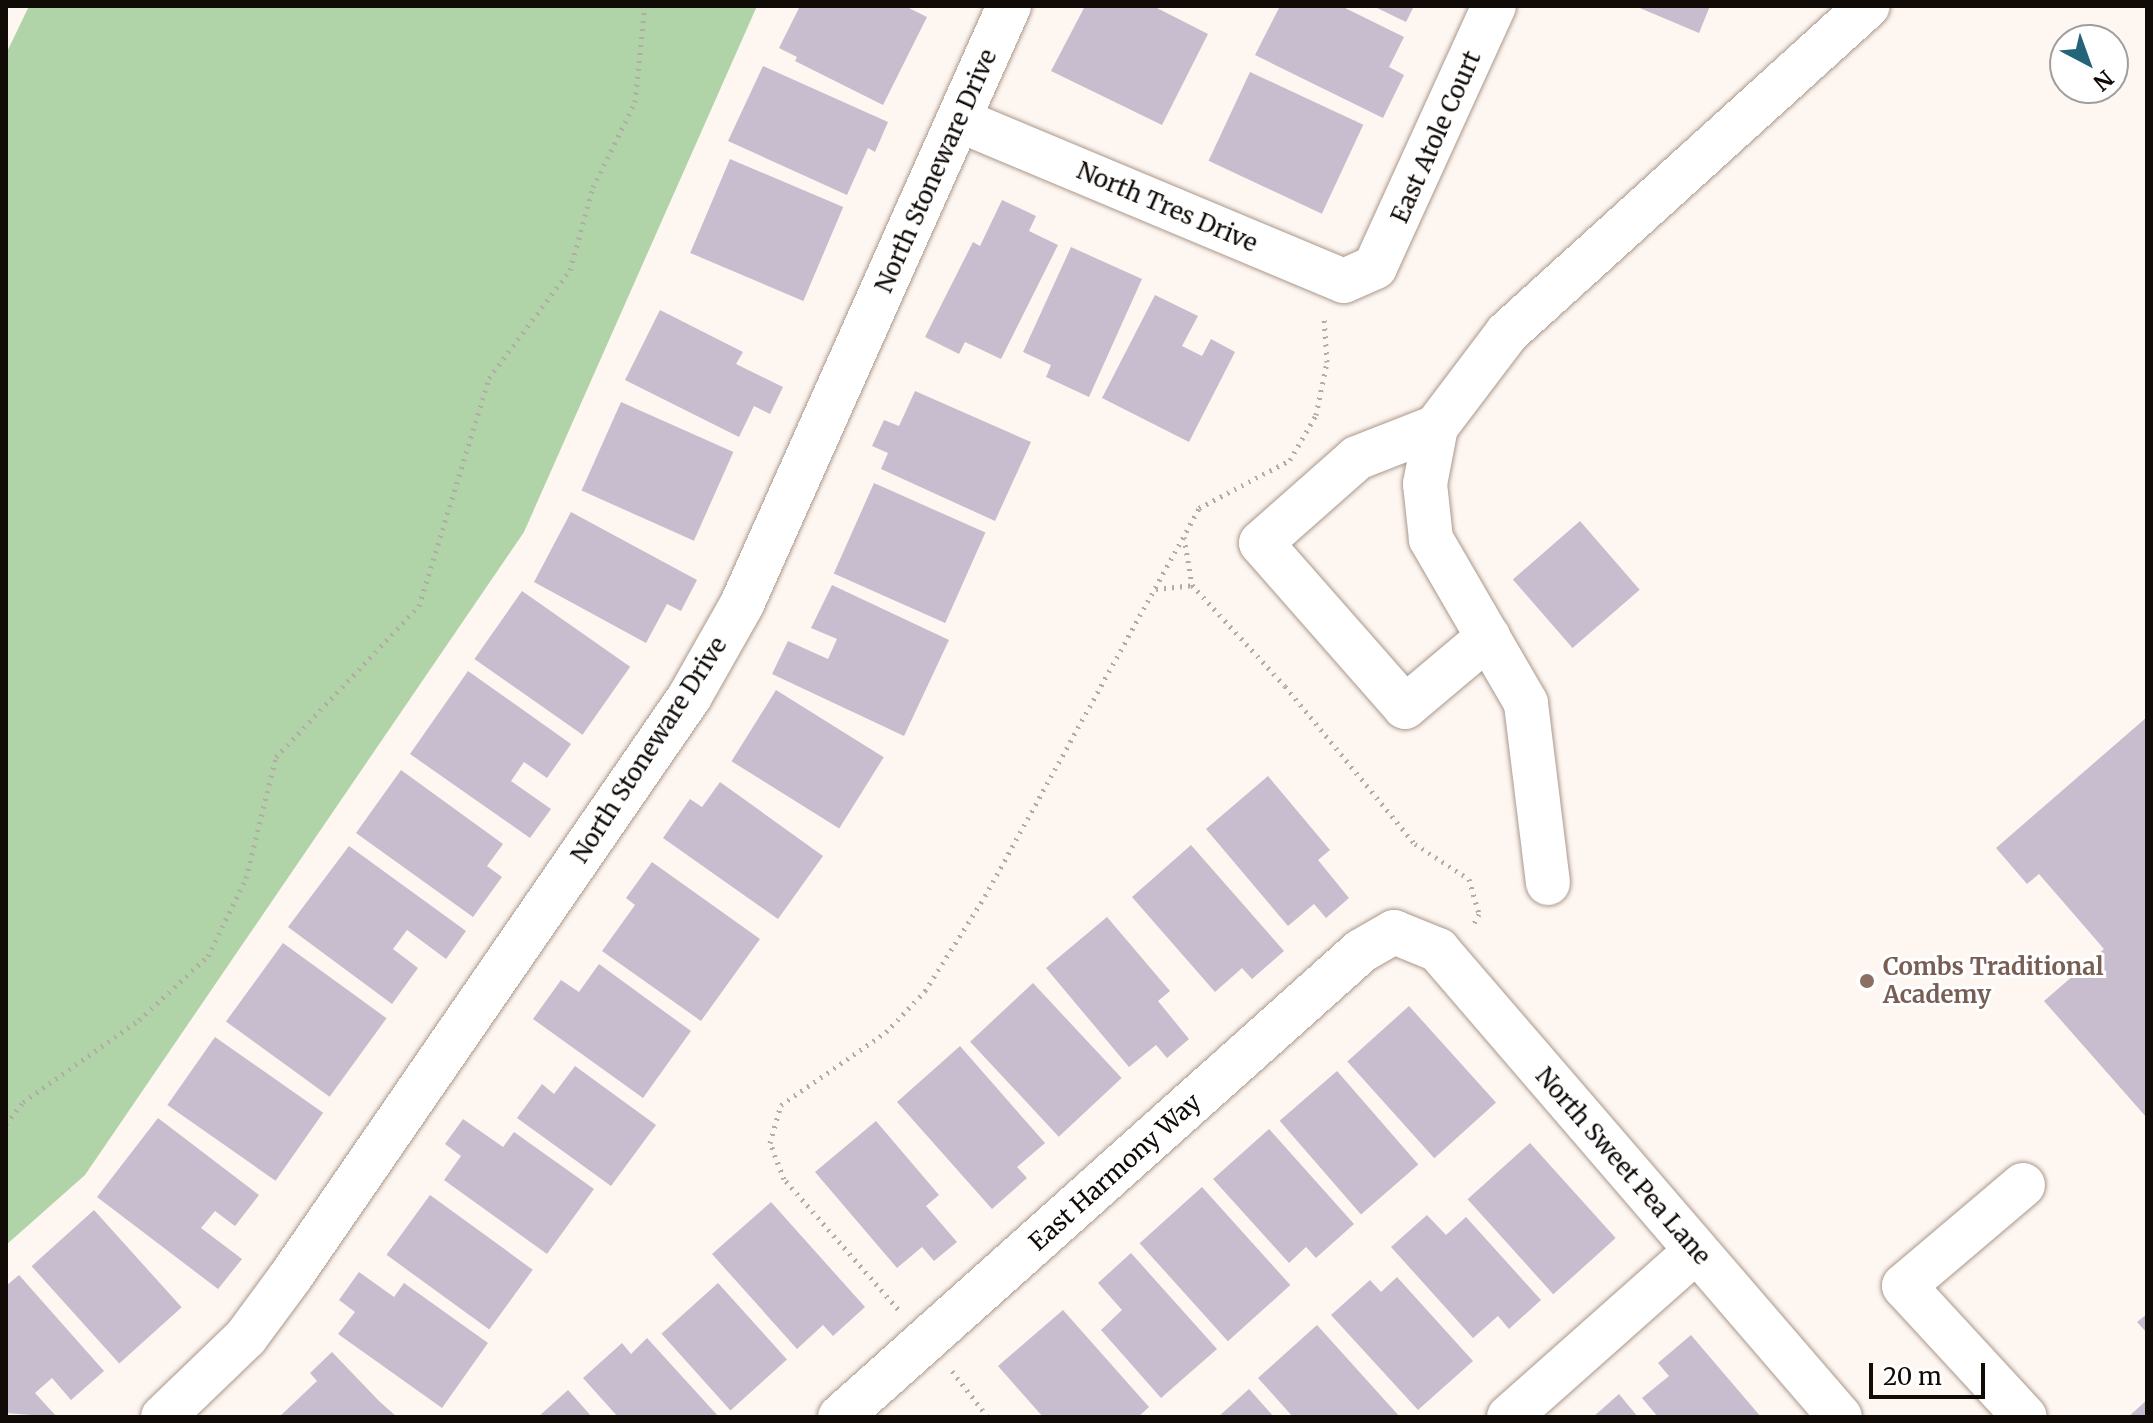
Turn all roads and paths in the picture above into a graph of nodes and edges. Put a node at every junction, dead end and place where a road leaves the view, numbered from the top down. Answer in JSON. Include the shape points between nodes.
{"nodes":[{"id":1,"x":645,"y":6,"type":"edge"},
{"id":2,"x":1009,"y":6,"type":"edge"},
{"id":3,"x":1494,"y":6,"type":"edge"},
{"id":4,"x":1868,"y":6,"type":"edge"},
{"id":5,"x":959,"y":120,"type":"junction"},
{"id":6,"x":1360,"y":274,"type":"junction"},
{"id":7,"x":1436,"y":427,"type":"junction"},
{"id":8,"x":1183,"y":536,"type":"junction"},
{"id":9,"x":1192,"y":585,"type":"junction"},
{"id":10,"x":1156,"y":589,"type":"junction"},
{"id":11,"x":1488,"y":637,"type":"junction"},
{"id":12,"x":1548,"y":883,"type":"dead end"},
{"id":13,"x":1394,"y":932,"type":"joint"},
{"id":14,"x":1438,"y":950,"type":"junction"},
{"id":15,"x":6,"y":1124,"type":"edge"},
{"id":16,"x":2023,"y":1185,"type":"dead end"},
{"id":17,"x":1696,"y":1251,"type":"junction"},
{"id":18,"x":927,"y":1341,"type":"junction"},
{"id":19,"x":163,"y":1417,"type":"edge"},
{"id":20,"x":840,"y":1417,"type":"edge"},
{"id":21,"x":988,"y":1417,"type":"edge"},
{"id":22,"x":1509,"y":1417,"type":"edge"},
{"id":23,"x":1840,"y":1417,"type":"edge"},
{"id":24,"x":2025,"y":1417,"type":"edge"}],
"edges":[{"from":1,"to":15,"type":"path","via":[[635,102],[593,187],[570,270],[489,378],[419,606],[276,757],[246,878],[208,956],[139,1020],[23,1102]]},
{"from":2,"to":5,"type":"street","name":"North Stoneware Drive"},
{"from":3,"to":6,"type":"street","name":"East Atole Court"},
{"from":4,"to":7,"type":"street","via":[[1507,333]]},
{"from":5,"to":6,"type":"street","name":"North Tres Drive"},
{"from":5,"to":19,"type":"street","name":"North Stoneware Drive","via":[[742,604],[690,696],[291,1276],[246,1337]]},
{"from":6,"to":8,"type":"path","via":[[1321,321],[1327,362],[1316,415],[1290,460],[1199,508]]},
{"from":7,"to":11,"type":"street","via":[[1425,484],[1431,539]]},
{"from":7,"to":11,"type":"street","via":[[1357,458],[1261,543],[1405,707]]},
{"from":8,"to":9,"type":"path"},
{"from":8,"to":10,"type":"path"},
{"from":9,"to":10,"type":"path"},
{"from":9,"to":14,"type":"path","via":[[1285,686],[1415,844],[1469,879],[1479,914],[1471,930]]},
{"from":10,"to":18,"type":"path","via":[[985,896],[925,991],[886,1032],[781,1105],[770,1143],[784,1179]]},
{"from":11,"to":12,"type":"street","via":[[1526,703]]},
{"from":13,"to":14,"type":"street","name":"North Sweet Pea Lane"},
{"from":13,"to":18,"type":"street","name":"East Harmony Way","via":[[1361,951]]},
{"from":14,"to":17,"type":"street","name":"North Sweet Pea Lane"},
{"from":16,"to":24,"type":"street","via":[[1904,1286]]},
{"from":17,"to":22,"type":"street"},
{"from":17,"to":23,"type":"street","name":"North Sweet Pea Lane"},
{"from":18,"to":20,"type":"street","name":"East Harmony Way"},
{"from":18,"to":21,"type":"path"}]}
